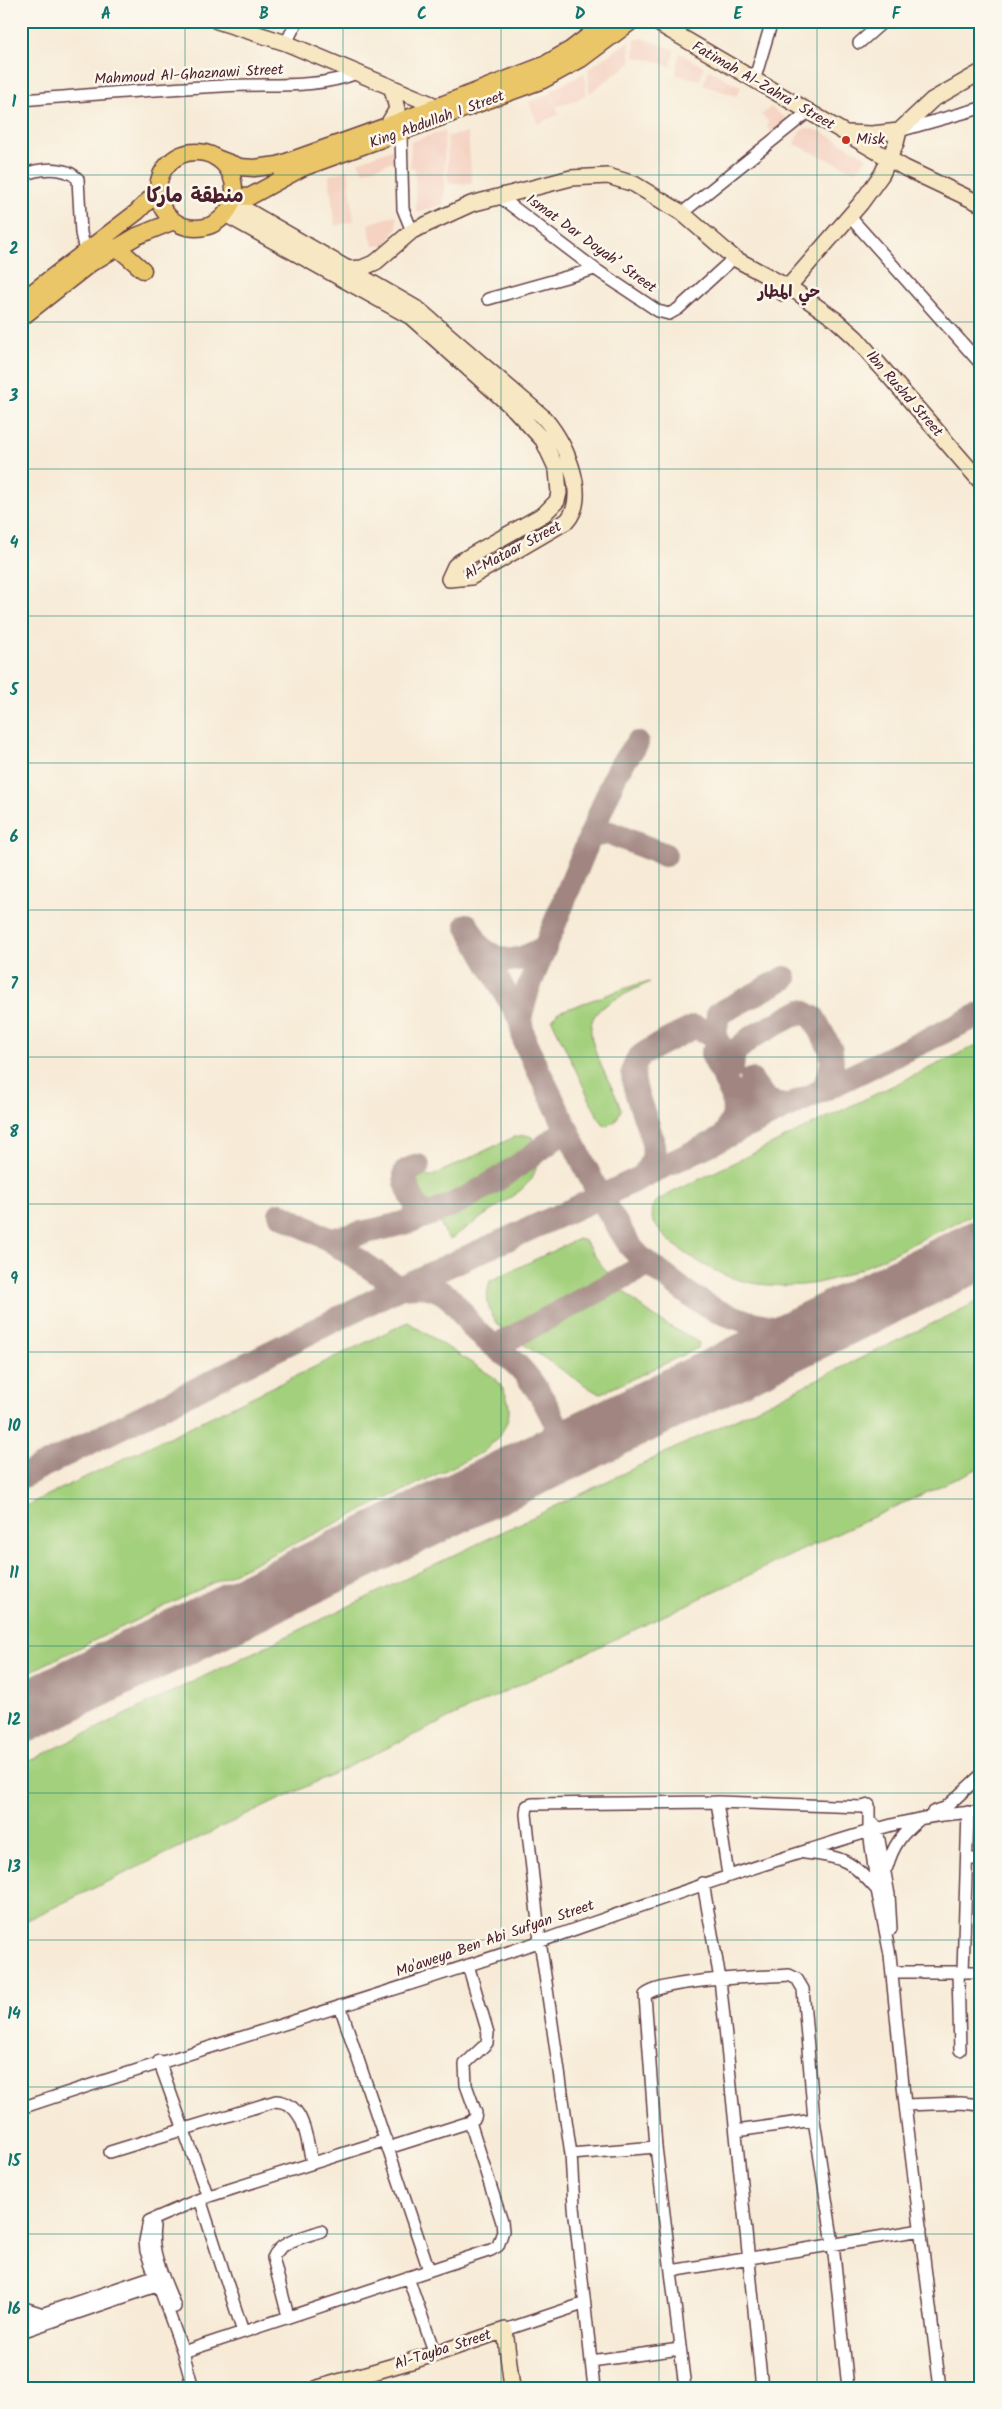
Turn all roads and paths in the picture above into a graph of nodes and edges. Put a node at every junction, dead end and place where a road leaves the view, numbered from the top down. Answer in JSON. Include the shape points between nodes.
{"nodes":[{"id":1,"x":217,"y":21,"type":"edge"},
{"id":2,"x":297,"y":21,"type":"edge"},
{"id":3,"x":608,"y":21,"type":"edge"},
{"id":4,"x":632,"y":21,"type":"edge"},
{"id":5,"x":654,"y":21,"type":"edge"},
{"id":6,"x":772,"y":21,"type":"edge"},
{"id":7,"x":884,"y":21,"type":"edge"},
{"id":8,"x":286,"y":43,"type":"junction"},
{"id":9,"x":859,"y":43,"type":"dead end"},
{"id":10,"x":981,"y":72,"type":"edge"},
{"id":11,"x":357,"y":73,"type":"junction"},
{"id":12,"x":754,"y":81,"type":"junction"},
{"id":13,"x":392,"y":89,"type":"junction"},
{"id":14,"x":21,"y":100,"type":"edge"},
{"id":15,"x":436,"y":106,"type":"junction"},
{"id":16,"x":981,"y":108,"type":"edge"},
{"id":17,"x":808,"y":112,"type":"junction"},
{"id":18,"x":394,"y":130,"type":"junction"},
{"id":19,"x":899,"y":131,"type":"junction"},
{"id":20,"x":845,"y":133,"type":"junction"},
{"id":21,"x":216,"y":158,"type":"junction"},
{"id":22,"x":890,"y":158,"type":"junction"},
{"id":23,"x":21,"y":176,"type":"edge"},
{"id":24,"x":158,"y":191,"type":"junction"},
{"id":25,"x":500,"y":196,"type":"junction"},
{"id":26,"x":230,"y":204,"type":"junction"},
{"id":27,"x":981,"y":204,"type":"edge"},
{"id":28,"x":137,"y":212,"type":"junction"},
{"id":29,"x":682,"y":213,"type":"junction"},
{"id":30,"x":848,"y":216,"type":"junction"},
{"id":31,"x":174,"y":221,"type":"junction"},
{"id":32,"x":412,"y":231,"type":"junction"},
{"id":33,"x":137,"y":236,"type":"junction"},
{"id":34,"x":117,"y":247,"type":"junction"},
{"id":35,"x":85,"y":250,"type":"junction"},
{"id":36,"x":734,"y":258,"type":"junction"},
{"id":37,"x":345,"y":269,"type":"junction"},
{"id":38,"x":596,"y":269,"type":"junction"},
{"id":39,"x":143,"y":270,"type":"dead end"},
{"id":40,"x":789,"y":292,"type":"junction"},
{"id":41,"x":488,"y":298,"type":"dead end"},
{"id":42,"x":21,"y":300,"type":"edge"},
{"id":43,"x":21,"y":318,"type":"edge"},
{"id":44,"x":981,"y":364,"type":"edge"},
{"id":45,"x":512,"y":398,"type":"junction"},
{"id":46,"x":529,"y":424,"type":"junction"},
{"id":47,"x":551,"y":425,"type":"junction"},
{"id":48,"x":561,"y":458,"type":"junction"},
{"id":49,"x":981,"y":482,"type":"edge"},
{"id":50,"x":981,"y":1775,"type":"edge"},
{"id":51,"x":717,"y":1802,"type":"junction"},
{"id":52,"x":968,"y":1812,"type":"junction"},
{"id":53,"x":981,"y":1812,"type":"edge"},
{"id":54,"x":922,"y":1817,"type":"junction"},
{"id":55,"x":873,"y":1830,"type":"junction"},
{"id":56,"x":801,"y":1852,"type":"junction"},
{"id":57,"x":967,"y":1859,"type":"junction"},
{"id":58,"x":981,"y":1859,"type":"edge"},
{"id":59,"x":886,"y":1871,"type":"junction"},
{"id":60,"x":728,"y":1875,"type":"junction"},
{"id":61,"x":703,"y":1883,"type":"junction"},
{"id":62,"x":877,"y":1890,"type":"junction"},
{"id":63,"x":540,"y":1941,"type":"junction"},
{"id":64,"x":890,"y":1955,"type":"junction"},
{"id":65,"x":468,"y":1965,"type":"junction"},
{"id":66,"x":892,"y":1972,"type":"junction"},
{"id":67,"x":960,"y":1972,"type":"junction"},
{"id":68,"x":981,"y":1972,"type":"edge"},
{"id":69,"x":720,"y":1979,"type":"junction"},
{"id":70,"x":340,"y":2006,"type":"junction"},
{"id":71,"x":960,"y":2050,"type":"dead end"},
{"id":72,"x":159,"y":2061,"type":"junction"},
{"id":73,"x":905,"y":2105,"type":"junction"},
{"id":74,"x":981,"y":2105,"type":"edge"},
{"id":75,"x":21,"y":2108,"type":"edge"},
{"id":76,"x":814,"y":2120,"type":"junction"},
{"id":77,"x":470,"y":2122,"type":"junction"},
{"id":78,"x":184,"y":2129,"type":"junction"},
{"id":79,"x":736,"y":2131,"type":"junction"},
{"id":80,"x":387,"y":2144,"type":"junction"},
{"id":81,"x":656,"y":2147,"type":"junction"},
{"id":82,"x":110,"y":2152,"type":"dead end"},
{"id":83,"x":571,"y":2154,"type":"junction"},
{"id":84,"x":312,"y":2162,"type":"junction"},
{"id":85,"x":204,"y":2198,"type":"junction"},
{"id":86,"x":921,"y":2230,"type":"junction"},
{"id":87,"x":321,"y":2232,"type":"dead end"},
{"id":88,"x":833,"y":2244,"type":"junction"},
{"id":89,"x":749,"y":2258,"type":"junction"},
{"id":90,"x":429,"y":2270,"type":"junction"},
{"id":91,"x":671,"y":2271,"type":"junction"},
{"id":92,"x":408,"y":2277,"type":"junction"},
{"id":93,"x":160,"y":2279,"type":"junction"},
{"id":94,"x":583,"y":2304,"type":"junction"},
{"id":95,"x":21,"y":2307,"type":"edge"},
{"id":96,"x":44,"y":2314,"type":"junction"},
{"id":97,"x":288,"y":2316,"type":"junction"},
{"id":98,"x":21,"y":2321,"type":"edge"},
{"id":99,"x":505,"y":2330,"type":"junction"},
{"id":100,"x":21,"y":2332,"type":"edge"},
{"id":101,"x":243,"y":2332,"type":"junction"},
{"id":102,"x":680,"y":2349,"type":"junction"},
{"id":103,"x":186,"y":2351,"type":"junction"},
{"id":104,"x":435,"y":2354,"type":"junction"},
{"id":105,"x":590,"y":2361,"type":"junction"},
{"id":106,"x":346,"y":2384,"type":"edge"},
{"id":107,"x":193,"y":2388,"type":"edge"},
{"id":108,"x":200,"y":2388,"type":"edge"},
{"id":109,"x":318,"y":2388,"type":"edge"},
{"id":110,"x":512,"y":2388,"type":"edge"},
{"id":111,"x":594,"y":2388,"type":"edge"},
{"id":112,"x":685,"y":2388,"type":"edge"},
{"id":113,"x":762,"y":2388,"type":"edge"},
{"id":114,"x":848,"y":2388,"type":"edge"},
{"id":115,"x":940,"y":2388,"type":"edge"}],
"edges":[{"from":1,"to":8,"type":"street"},
{"from":2,"to":8,"type":"street"},
{"from":3,"to":15,"type":"main road","name":"King Abdullah I Street","via":[[555,60]]},
{"from":4,"to":18,"type":"main road","name":"King Abdullah I Street","via":[[581,59],[543,80]]},
{"from":5,"to":12,"type":"street","name":"Fatimah Al-Zahra’ Street"},
{"from":6,"to":12,"type":"street"},
{"from":7,"to":9,"type":"street"},
{"from":8,"to":11,"type":"street"},
{"from":10,"to":19,"type":"street","via":[[932,100]]},
{"from":11,"to":13,"type":"street"},
{"from":11,"to":14,"type":"street","name":"Mahmoud Al-Ghaznawi Street","via":[[316,83]]},
{"from":12,"to":17,"type":"street","name":"Fatimah Al-Zahra’ Street"},
{"from":13,"to":15,"type":"street"},
{"from":13,"to":18,"type":"street","via":[[397,109]]},
{"from":15,"to":18,"type":"main road","name":"King Abdullah I Street"},
{"from":16,"to":19,"type":"street"},
{"from":17,"to":20,"type":"street","name":"Fatimah Al-Zahra’ Street"},
{"from":17,"to":29,"type":"street"},
{"from":18,"to":21,"type":"main road","name":"King Abdullah I Street","via":[[266,167],[240,167]]},
{"from":18,"to":26,"type":"main road","name":"King Abdullah I Street","via":[[302,168]]},
{"from":18,"to":32,"type":"street","via":[[403,209]]},
{"from":19,"to":20,"type":"street"},
{"from":19,"to":22,"type":"street"},
{"from":20,"to":22,"type":"street","name":"Fatimah Al-Zahra’ Street"},
{"from":21,"to":24,"type":"main road","via":[[196,152],[176,157],[162,171]]},
{"from":21,"to":26,"type":"main road","via":[[232,178]]},
{"from":22,"to":27,"type":"street","name":"Fatimah Al-Zahra’ Street"},
{"from":22,"to":30,"type":"street","via":[[882,174]]},
{"from":23,"to":35,"type":"street","via":[[41,170],[58,170],[73,174],[78,179]]},
{"from":24,"to":28,"type":"main road"},
{"from":24,"to":31,"type":"main road","via":[[162,208]]},
{"from":25,"to":29,"type":"street","via":[[571,178],[608,176],[634,184]]},
{"from":25,"to":32,"type":"street","via":[[451,212]]},
{"from":25,"to":38,"type":"street","name":"Ismat Dar Doyah’ Street"},
{"from":26,"to":31,"type":"main road","via":[[210,225],[191,227]]},
{"from":26,"to":37,"type":"street","name":"Al-Mataar Street"},
{"from":26,"to":45,"type":"street","name":"Al-Mataar Street","via":[[411,317]]},
{"from":28,"to":33,"type":"main road"},
{"from":28,"to":35,"type":"main road"},
{"from":29,"to":36,"type":"street","name":"Ibn Rushd Street"},
{"from":30,"to":40,"type":"street"},
{"from":30,"to":44,"type":"street"},
{"from":31,"to":33,"type":"main road"},
{"from":32,"to":37,"type":"street","via":[[376,262],[362,268]]},
{"from":33,"to":34,"type":"main road"},
{"from":34,"to":39,"type":"main road"},
{"from":34,"to":43,"type":"main road","via":[[76,272]]},
{"from":35,"to":42,"type":"main road"},
{"from":36,"to":38,"type":"street","name":"Ismat Dar Doyah’ Street","via":[[678,309],[668,314],[653,308]]},
{"from":36,"to":40,"type":"street","name":"Ibn Rushd Street"},
{"from":37,"to":45,"type":"street","name":"Al-Mataar Street","via":[[419,310]]},
{"from":38,"to":41,"type":"street"},
{"from":40,"to":49,"type":"street","name":"Ibn Rushd Street","via":[[836,320],[856,338]]},
{"from":45,"to":46,"type":"street","name":"Al-Mataar Street"},
{"from":45,"to":47,"type":"street","name":"Al-Mataar Street"},
{"from":46,"to":47,"type":"street","via":[[548,434],[552,432]]},
{"from":46,"to":48,"type":"street","name":"Al-Mataar Street"},
{"from":47,"to":48,"type":"street","name":"Al-Mataar Street","via":[[560,438]]},
{"from":48,"to":48,"type":"street","name":"Al-Mataar Street","via":[[559,492],[551,509],[460,561],[449,580],[471,577],[567,522],[577,501]]},
{"from":50,"to":54,"type":"street","via":[[944,1808]]},
{"from":51,"to":55,"type":"street","via":[[869,1805]]},
{"from":51,"to":60,"type":"street"},
{"from":51,"to":63,"type":"street","via":[[527,1806]]},
{"from":52,"to":53,"type":"street","name":"Mo'aweya Ben Abi Sufyan Street"},
{"from":52,"to":54,"type":"street","name":"Mo'aweya Ben Abi Sufyan Street"},
{"from":52,"to":57,"type":"street"},
{"from":54,"to":55,"type":"street","name":"Mo'aweya Ben Abi Sufyan Street"},
{"from":54,"to":59,"type":"street","via":[[900,1836]]},
{"from":55,"to":56,"type":"street","name":"Mo'aweya Ben Abi Sufyan Street"},
{"from":55,"to":59,"type":"street"},
{"from":55,"to":62,"type":"street"},
{"from":56,"to":60,"type":"street","name":"Mo'aweya Ben Abi Sufyan Street"},
{"from":56,"to":62,"type":"street","via":[[844,1860]]},
{"from":57,"to":58,"type":"street"},
{"from":57,"to":67,"type":"street"},
{"from":59,"to":64,"type":"street"},
{"from":60,"to":61,"type":"street","name":"Mo'aweya Ben Abi Sufyan Street"},
{"from":61,"to":63,"type":"street","name":"Mo'aweya Ben Abi Sufyan Street"},
{"from":61,"to":69,"type":"street"},
{"from":62,"to":64,"type":"street"},
{"from":63,"to":65,"type":"street","name":"Mo'aweya Ben Abi Sufyan Street"},
{"from":63,"to":83,"type":"street"},
{"from":64,"to":66,"type":"street"},
{"from":65,"to":70,"type":"street","name":"Mo'aweya Ben Abi Sufyan Street"},
{"from":65,"to":77,"type":"street","via":[[488,2033],[487,2043],[465,2064],[466,2086],[476,2113]]},
{"from":66,"to":67,"type":"street"},
{"from":66,"to":73,"type":"street"},
{"from":67,"to":68,"type":"street"},
{"from":67,"to":71,"type":"street"},
{"from":69,"to":76,"type":"street","via":[[789,1975],[801,1984]]},
{"from":69,"to":79,"type":"street"},
{"from":69,"to":81,"type":"street","via":[[660,1988],[645,1995]]},
{"from":70,"to":72,"type":"street","name":"Mo'aweya Ben Abi Sufyan Street"},
{"from":70,"to":80,"type":"street"},
{"from":72,"to":75,"type":"street","name":"Mo'aweya Ben Abi Sufyan Street"},
{"from":72,"to":78,"type":"street"},
{"from":73,"to":74,"type":"street"},
{"from":73,"to":86,"type":"street"},
{"from":76,"to":79,"type":"street"},
{"from":76,"to":88,"type":"street"},
{"from":77,"to":80,"type":"street"},
{"from":77,"to":90,"type":"street","via":[[502,2222],[501,2239],[491,2250]]},
{"from":78,"to":82,"type":"street"},
{"from":78,"to":84,"type":"street","via":[[285,2101],[298,2110]]},
{"from":78,"to":85,"type":"street"},
{"from":79,"to":89,"type":"street"},
{"from":80,"to":84,"type":"street"},
{"from":80,"to":90,"type":"street"},
{"from":81,"to":83,"type":"street"},
{"from":81,"to":91,"type":"street"},
{"from":83,"to":94,"type":"street"},
{"from":84,"to":85,"type":"street"},
{"from":85,"to":93,"type":"street","via":[[160,2215],[154,2226],[153,2240]]},
{"from":85,"to":101,"type":"street"},
{"from":86,"to":88,"type":"street"},
{"from":86,"to":115,"type":"street"},
{"from":87,"to":97,"type":"street","via":[[276,2250],[273,2258]]},
{"from":88,"to":89,"type":"street"},
{"from":88,"to":114,"type":"street"},
{"from":89,"to":91,"type":"street"},
{"from":89,"to":113,"type":"street"},
{"from":90,"to":92,"type":"street"},
{"from":91,"to":102,"type":"street"},
{"from":92,"to":97,"type":"street"},
{"from":92,"to":104,"type":"street"},
{"from":93,"to":96,"type":"street"},
{"from":93,"to":100,"type":"street"},
{"from":93,"to":103,"type":"street"},
{"from":94,"to":99,"type":"street"},
{"from":94,"to":105,"type":"street"},
{"from":95,"to":96,"type":"street"},
{"from":96,"to":98,"type":"street"},
{"from":97,"to":101,"type":"street"},
{"from":99,"to":104,"type":"street","name":"Al-Tayba Street"},
{"from":99,"to":110,"type":"street","name":"Al-Tayba Street"},
{"from":101,"to":103,"type":"street"},
{"from":102,"to":105,"type":"street"},
{"from":102,"to":112,"type":"street"},
{"from":103,"to":107,"type":"street"},
{"from":103,"to":108,"type":"street"},
{"from":104,"to":106,"type":"street","name":"Al-Tayba Street"},
{"from":105,"to":111,"type":"street"},
{"from":106,"to":109,"type":"street","name":"Al-Tayba Street"}]}
